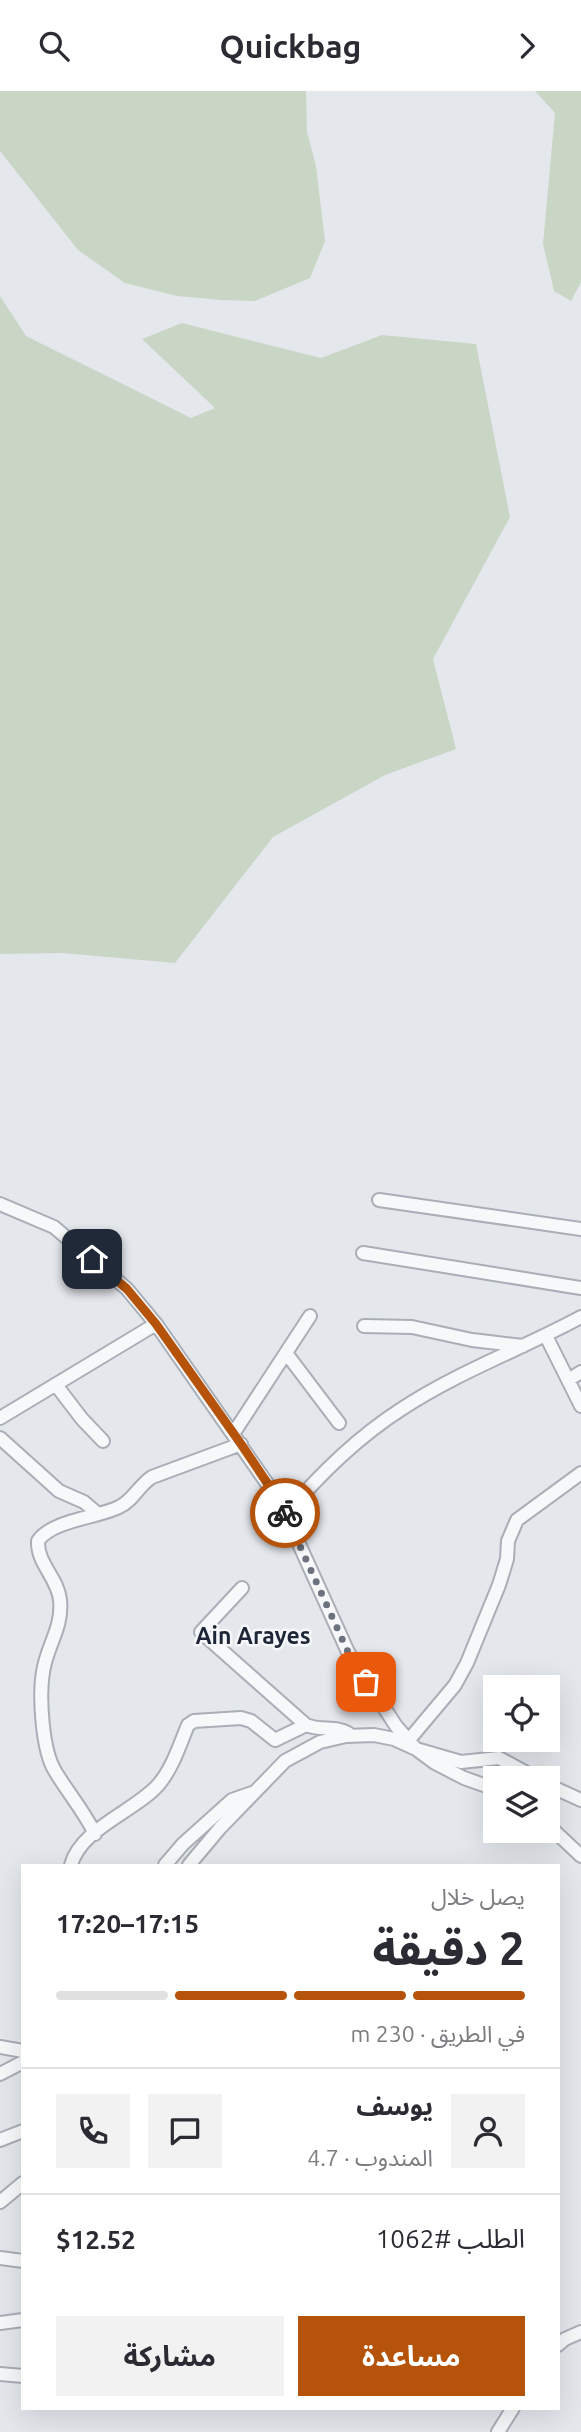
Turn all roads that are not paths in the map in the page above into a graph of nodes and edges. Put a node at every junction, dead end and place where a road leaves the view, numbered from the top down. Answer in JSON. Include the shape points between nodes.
{"nodes":[{"id":1,"x":379,"y":1200,"type":"dead end"},
{"id":2,"x":0,"y":1204,"type":"edge"},
{"id":3,"x":581,"y":1229,"type":"edge"},
{"id":4,"x":363,"y":1254,"type":"dead end"},
{"id":5,"x":581,"y":1288,"type":"edge"},
{"id":6,"x":310,"y":1316,"type":"dead end"},
{"id":7,"x":581,"y":1317,"type":"edge"},
{"id":8,"x":156,"y":1324,"type":"junction"},
{"id":9,"x":364,"y":1326,"type":"dead end"},
{"id":10,"x":546,"y":1336,"type":"junction"},
{"id":11,"x":525,"y":1346,"type":"junction"},
{"id":12,"x":286,"y":1353,"type":"junction"},
{"id":13,"x":581,"y":1373,"type":"edge"},
{"id":14,"x":568,"y":1380,"type":"junction"},
{"id":15,"x":56,"y":1385,"type":"junction"},
{"id":16,"x":581,"y":1406,"type":"edge"},
{"id":17,"x":0,"y":1418,"type":"edge"},
{"id":18,"x":339,"y":1423,"type":"dead end"},
{"id":19,"x":0,"y":1439,"type":"edge"},
{"id":20,"x":237,"y":1439,"type":"junction"},
{"id":21,"x":103,"y":1441,"type":"dead end"},
{"id":22,"x":581,"y":1473,"type":"edge"},
{"id":23,"x":98,"y":1514,"type":"junction"},
{"id":24,"x":285,"y":1514,"type":"junction"},
{"id":25,"x":242,"y":1588,"type":"dead end"},
{"id":26,"x":306,"y":1725,"type":"junction"},
{"id":27,"x":351,"y":1736,"type":"junction"},
{"id":28,"x":412,"y":1745,"type":"junction"},
{"id":29,"x":514,"y":1766,"type":"edge"},
{"id":30,"x":483,"y":1785,"type":"edge"},
{"id":31,"x":560,"y":1790,"type":"edge"},
{"id":32,"x":255,"y":1793,"type":"junction"},
{"id":33,"x":581,"y":1800,"type":"edge"},
{"id":34,"x":95,"y":1834,"type":"junction"},
{"id":35,"x":560,"y":1836,"type":"edge"},
{"id":36,"x":581,"y":1856,"type":"edge"},
{"id":37,"x":72,"y":1864,"type":"edge"},
{"id":38,"x":166,"y":1864,"type":"edge"},
{"id":39,"x":190,"y":1864,"type":"edge"},
{"id":40,"x":0,"y":2047,"type":"edge"},
{"id":41,"x":21,"y":2052,"type":"edge"},
{"id":42,"x":21,"y":2063,"type":"edge"},
{"id":43,"x":0,"y":2074,"type":"edge"},
{"id":44,"x":21,"y":2132,"type":"edge"},
{"id":45,"x":0,"y":2140,"type":"edge"},
{"id":46,"x":21,"y":2185,"type":"edge"},
{"id":47,"x":0,"y":2201,"type":"edge"},
{"id":48,"x":0,"y":2258,"type":"edge"},
{"id":49,"x":21,"y":2260,"type":"edge"},
{"id":50,"x":21,"y":2320,"type":"edge"},
{"id":51,"x":0,"y":2323,"type":"edge"},
{"id":52,"x":581,"y":2332,"type":"edge"},
{"id":53,"x":560,"y":2344,"type":"edge"},
{"id":54,"x":0,"y":2374,"type":"edge"},
{"id":55,"x":21,"y":2376,"type":"edge"},
{"id":56,"x":512,"y":2410,"type":"edge"},
{"id":57,"x":498,"y":2432,"type":"edge"}],
"edges":[{"from":1,"to":3,"type":"street"},
{"from":2,"to":8,"type":"street","via":[[54,1227],[127,1289]]},
{"from":4,"to":5,"type":"street"},
{"from":6,"to":12,"type":"street"},
{"from":7,"to":10,"type":"street"},
{"from":8,"to":15,"type":"street"},
{"from":8,"to":20,"type":"street"},
{"from":9,"to":11,"type":"street","via":[[412,1327]]},
{"from":10,"to":11,"type":"street"},
{"from":10,"to":14,"type":"street"},
{"from":11,"to":24,"type":"street","via":[[399,1410],[314,1481]]},
{"from":12,"to":18,"type":"street"},
{"from":12,"to":20,"type":"street"},
{"from":13,"to":14,"type":"street"},
{"from":14,"to":16,"type":"street"},
{"from":15,"to":17,"type":"street"},
{"from":15,"to":21,"type":"street"},
{"from":19,"to":23,"type":"street","via":[[59,1491]]},
{"from":20,"to":23,"type":"street","via":[[152,1477],[121,1507]]},
{"from":20,"to":24,"type":"street"},
{"from":22,"to":28,"type":"street","via":[[517,1520],[499,1585],[467,1663]]},
{"from":23,"to":34,"type":"street","via":[[43,1535],[38,1547],[60,1598],[61,1621],[43,1673],[48,1757]]},
{"from":24,"to":28,"type":"street","via":[[348,1652]]},
{"from":25,"to":26,"type":"street","via":[[201,1632]]},
{"from":26,"to":27,"type":"street","via":[[343,1730]]},
{"from":26,"to":34,"type":"street","via":[[275,1740],[251,1721],[194,1721],[158,1785]]},
{"from":27,"to":28,"type":"street","via":[[374,1735]]},
{"from":27,"to":32,"type":"street","via":[[301,1751]]},
{"from":28,"to":29,"type":"street","via":[[461,1762],[499,1758]]},
{"from":28,"to":30,"type":"street","via":[[435,1763]]},
{"from":31,"to":33,"type":"street"},
{"from":32,"to":38,"type":"street","via":[[232,1800]]},
{"from":32,"to":39,"type":"street"},
{"from":34,"to":37,"type":"street"},
{"from":35,"to":36,"type":"street"},
{"from":40,"to":41,"type":"street"},
{"from":42,"to":43,"type":"street"},
{"from":44,"to":45,"type":"street"},
{"from":46,"to":47,"type":"street"},
{"from":48,"to":49,"type":"street"},
{"from":50,"to":51,"type":"street"},
{"from":52,"to":53,"type":"street"},
{"from":54,"to":55,"type":"street"},
{"from":56,"to":57,"type":"street"}]}
